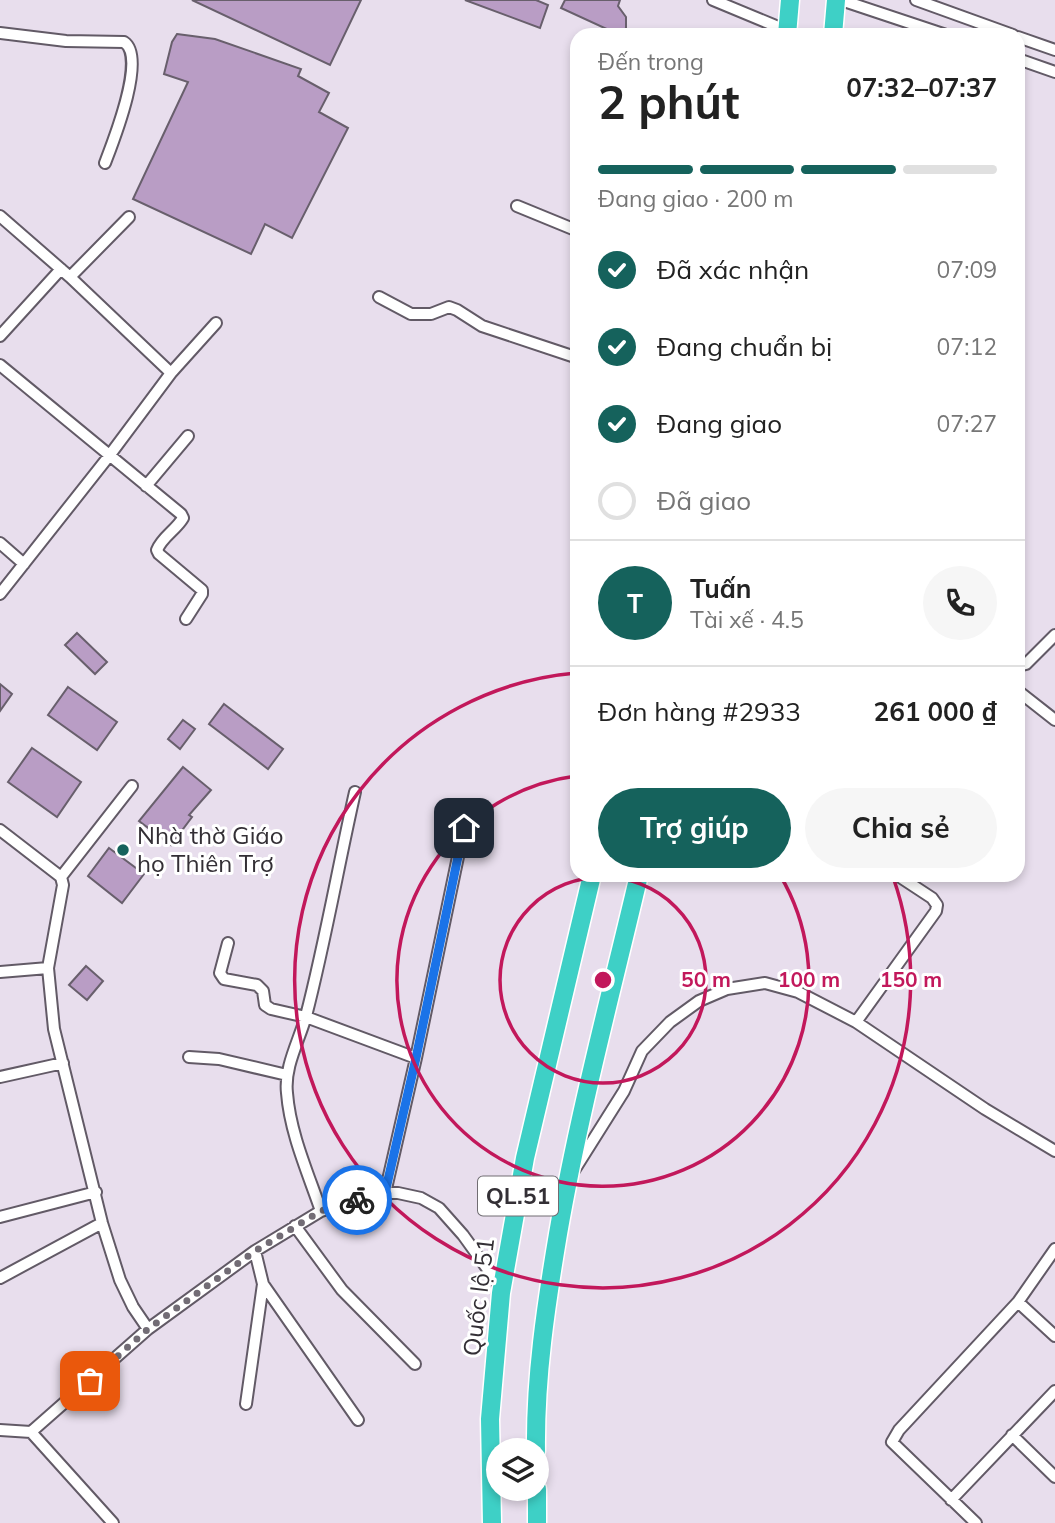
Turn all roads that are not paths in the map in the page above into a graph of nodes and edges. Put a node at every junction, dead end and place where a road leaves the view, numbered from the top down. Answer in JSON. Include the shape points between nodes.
{"nodes":[{"id":1,"x":713,"y":0,"type":"edge"},
{"id":2,"x":790,"y":0,"type":"edge"},
{"id":3,"x":839,"y":0,"type":"edge"},
{"id":4,"x":916,"y":0,"type":"edge"},
{"id":5,"x":776,"y":28,"type":"edge"},
{"id":6,"x":787,"y":28,"type":"edge"},
{"id":7,"x":834,"y":28,"type":"edge"},
{"id":8,"x":925,"y":28,"type":"edge"},
{"id":9,"x":994,"y":28,"type":"edge"},
{"id":10,"x":0,"y":33,"type":"edge"},
{"id":11,"x":1025,"y":40,"type":"edge"},
{"id":12,"x":1055,"y":52,"type":"edge"},
{"id":13,"x":1025,"y":61,"type":"edge"},
{"id":14,"x":1052,"y":71,"type":"edge"},
{"id":15,"x":104,"y":163,"type":"dead end"},
{"id":16,"x":517,"y":206,"type":"dead end"},
{"id":17,"x":0,"y":216,"type":"edge"},
{"id":18,"x":129,"y":217,"type":"dead end"},
{"id":19,"x":570,"y":228,"type":"edge"},
{"id":20,"x":66,"y":273,"type":"junction"},
{"id":21,"x":379,"y":297,"type":"dead end"},
{"id":22,"x":216,"y":323,"type":"dead end"},
{"id":23,"x":0,"y":337,"type":"edge"},
{"id":24,"x":570,"y":355,"type":"edge"},
{"id":25,"x":0,"y":365,"type":"edge"},
{"id":26,"x":171,"y":373,"type":"junction"},
{"id":27,"x":188,"y":436,"type":"dead end"},
{"id":28,"x":109,"y":456,"type":"junction"},
{"id":29,"x":146,"y":486,"type":"junction"},
{"id":30,"x":0,"y":543,"type":"edge"},
{"id":31,"x":24,"y":564,"type":"junction"},
{"id":32,"x":0,"y":594,"type":"edge"},
{"id":33,"x":186,"y":619,"type":"dead end"},
{"id":34,"x":1055,"y":635,"type":"edge"},
{"id":35,"x":1025,"y":664,"type":"edge"},
{"id":36,"x":1025,"y":696,"type":"edge"},
{"id":37,"x":1055,"y":720,"type":"edge"},
{"id":38,"x":132,"y":786,"type":"dead end"},
{"id":39,"x":355,"y":792,"type":"dead end"},
{"id":40,"x":464,"y":828,"type":"dead end"},
{"id":41,"x":0,"y":830,"type":"edge"},
{"id":42,"x":61,"y":877,"type":"junction"},
{"id":43,"x":590,"y":882,"type":"edge"},
{"id":44,"x":637,"y":882,"type":"edge"},
{"id":45,"x":908,"y":882,"type":"edge"},
{"id":46,"x":228,"y":943,"type":"dead end"},
{"id":47,"x":48,"y":968,"type":"junction"},
{"id":48,"x":0,"y":972,"type":"edge"},
{"id":49,"x":306,"y":1017,"type":"junction"},
{"id":50,"x":856,"y":1021,"type":"junction"},
{"id":51,"x":189,"y":1056,"type":"dead end"},
{"id":52,"x":416,"y":1058,"type":"junction"},
{"id":53,"x":63,"y":1063,"type":"junction"},
{"id":54,"x":287,"y":1075,"type":"junction"},
{"id":55,"x":0,"y":1077,"type":"edge"},
{"id":56,"x":1055,"y":1151,"type":"edge"},
{"id":57,"x":568,"y":1180,"type":"junction"},
{"id":58,"x":96,"y":1192,"type":"junction"},
{"id":59,"x":385,"y":1193,"type":"junction"},
{"id":60,"x":321,"y":1211,"type":"junction"},
{"id":61,"x":0,"y":1217,"type":"edge"},
{"id":62,"x":102,"y":1223,"type":"junction"},
{"id":63,"x":295,"y":1226,"type":"junction"},
{"id":64,"x":1055,"y":1249,"type":"edge"},
{"id":65,"x":255,"y":1251,"type":"junction"},
{"id":66,"x":0,"y":1278,"type":"edge"},
{"id":67,"x":263,"y":1284,"type":"junction"},
{"id":68,"x":502,"y":1289,"type":"junction"},
{"id":69,"x":1018,"y":1302,"type":"junction"},
{"id":70,"x":148,"y":1329,"type":"junction"},
{"id":71,"x":1055,"y":1336,"type":"edge"},
{"id":72,"x":415,"y":1364,"type":"dead end"},
{"id":73,"x":1055,"y":1391,"type":"edge"},
{"id":74,"x":246,"y":1404,"type":"dead end"},
{"id":75,"x":358,"y":1420,"type":"dead end"},
{"id":76,"x":0,"y":1430,"type":"edge"},
{"id":77,"x":31,"y":1432,"type":"junction"},
{"id":78,"x":1012,"y":1435,"type":"junction"},
{"id":79,"x":536,"y":1438,"type":"edge"},
{"id":80,"x":1055,"y":1477,"type":"edge"},
{"id":81,"x":951,"y":1500,"type":"junction"},
{"id":82,"x":537,"y":1501,"type":"edge"},
{"id":83,"x":113,"y":1523,"type":"edge"},
{"id":84,"x":492,"y":1523,"type":"edge"},
{"id":85,"x":537,"y":1523,"type":"edge"},
{"id":86,"x":976,"y":1523,"type":"edge"}],
"edges":[{"from":1,"to":5,"type":"street"},
{"from":2,"to":6,"type":"highway"},
{"from":3,"to":7,"type":"highway"},
{"from":3,"to":8,"type":"street"},
{"from":4,"to":9,"type":"street"},
{"from":10,"to":15,"type":"street","via":[[129,46],[128,95]]},
{"from":11,"to":12,"type":"street"},
{"from":12,"to":14,"type":"street"},
{"from":13,"to":14,"type":"street"},
{"from":16,"to":19,"type":"street"},
{"from":17,"to":20,"type":"street"},
{"from":18,"to":20,"type":"street"},
{"from":20,"to":23,"type":"street"},
{"from":20,"to":26,"type":"street"},
{"from":21,"to":24,"type":"street","via":[[411,314],[431,314],[449,307],[482,326]]},
{"from":22,"to":26,"type":"street"},
{"from":25,"to":28,"type":"street"},
{"from":26,"to":28,"type":"street"},
{"from":27,"to":29,"type":"street"},
{"from":28,"to":29,"type":"street"},
{"from":28,"to":31,"type":"street"},
{"from":29,"to":33,"type":"street","via":[[183,518],[157,550],[202,590]]},
{"from":30,"to":31,"type":"street"},
{"from":31,"to":32,"type":"street"},
{"from":34,"to":35,"type":"street"},
{"from":36,"to":37,"type":"street"},
{"from":38,"to":42,"type":"street"},
{"from":39,"to":49,"type":"street"},
{"from":40,"to":52,"type":"street"},
{"from":41,"to":42,"type":"street"},
{"from":42,"to":47,"type":"street"},
{"from":43,"to":68,"type":"highway","name":"Quốc lộ 51","number":"QL.51","via":[[525,1158]]},
{"from":44,"to":57,"type":"highway","number":"QL.51"},
{"from":45,"to":50,"type":"street","via":[[932,898],[936,911]]},
{"from":46,"to":49,"type":"street","via":[[220,973],[224,979],[257,985],[271,1009]]},
{"from":47,"to":48,"type":"street"},
{"from":47,"to":53,"type":"street","via":[[54,1029]]},
{"from":49,"to":52,"type":"street"},
{"from":49,"to":54,"type":"street"},
{"from":50,"to":56,"type":"street"},
{"from":50,"to":57,"type":"street","via":[[798,992],[765,984],[727,989],[699,1001],[642,1051],[624,1091]]},
{"from":51,"to":54,"type":"street"},
{"from":52,"to":59,"type":"street"},
{"from":53,"to":55,"type":"street"},
{"from":53,"to":58,"type":"street"},
{"from":54,"to":60,"type":"street","via":[[290,1112]]},
{"from":57,"to":79,"type":"highway","number":"QL.51","via":[[547,1299]]},
{"from":58,"to":61,"type":"street"},
{"from":58,"to":62,"type":"street"},
{"from":59,"to":60,"type":"street"},
{"from":59,"to":68,"type":"street","via":[[421,1198],[439,1208]]},
{"from":60,"to":63,"type":"street"},
{"from":62,"to":66,"type":"street"},
{"from":62,"to":70,"type":"street","via":[[120,1280]]},
{"from":63,"to":65,"type":"street"},
{"from":63,"to":72,"type":"street","via":[[342,1290]]},
{"from":64,"to":69,"type":"street"},
{"from":65,"to":67,"type":"street"},
{"from":65,"to":70,"type":"street"},
{"from":67,"to":74,"type":"street"},
{"from":67,"to":75,"type":"street"},
{"from":68,"to":84,"type":"highway","name":"Quốc lộ 51","number":"QL.51","via":[[490,1419]]},
{"from":69,"to":71,"type":"street"},
{"from":69,"to":81,"type":"street","via":[[892,1442]]},
{"from":70,"to":77,"type":"street"},
{"from":73,"to":78,"type":"street"},
{"from":76,"to":77,"type":"street"},
{"from":77,"to":83,"type":"street"},
{"from":78,"to":80,"type":"street"},
{"from":78,"to":81,"type":"street"},
{"from":81,"to":86,"type":"street"},
{"from":82,"to":85,"type":"highway"}]}
